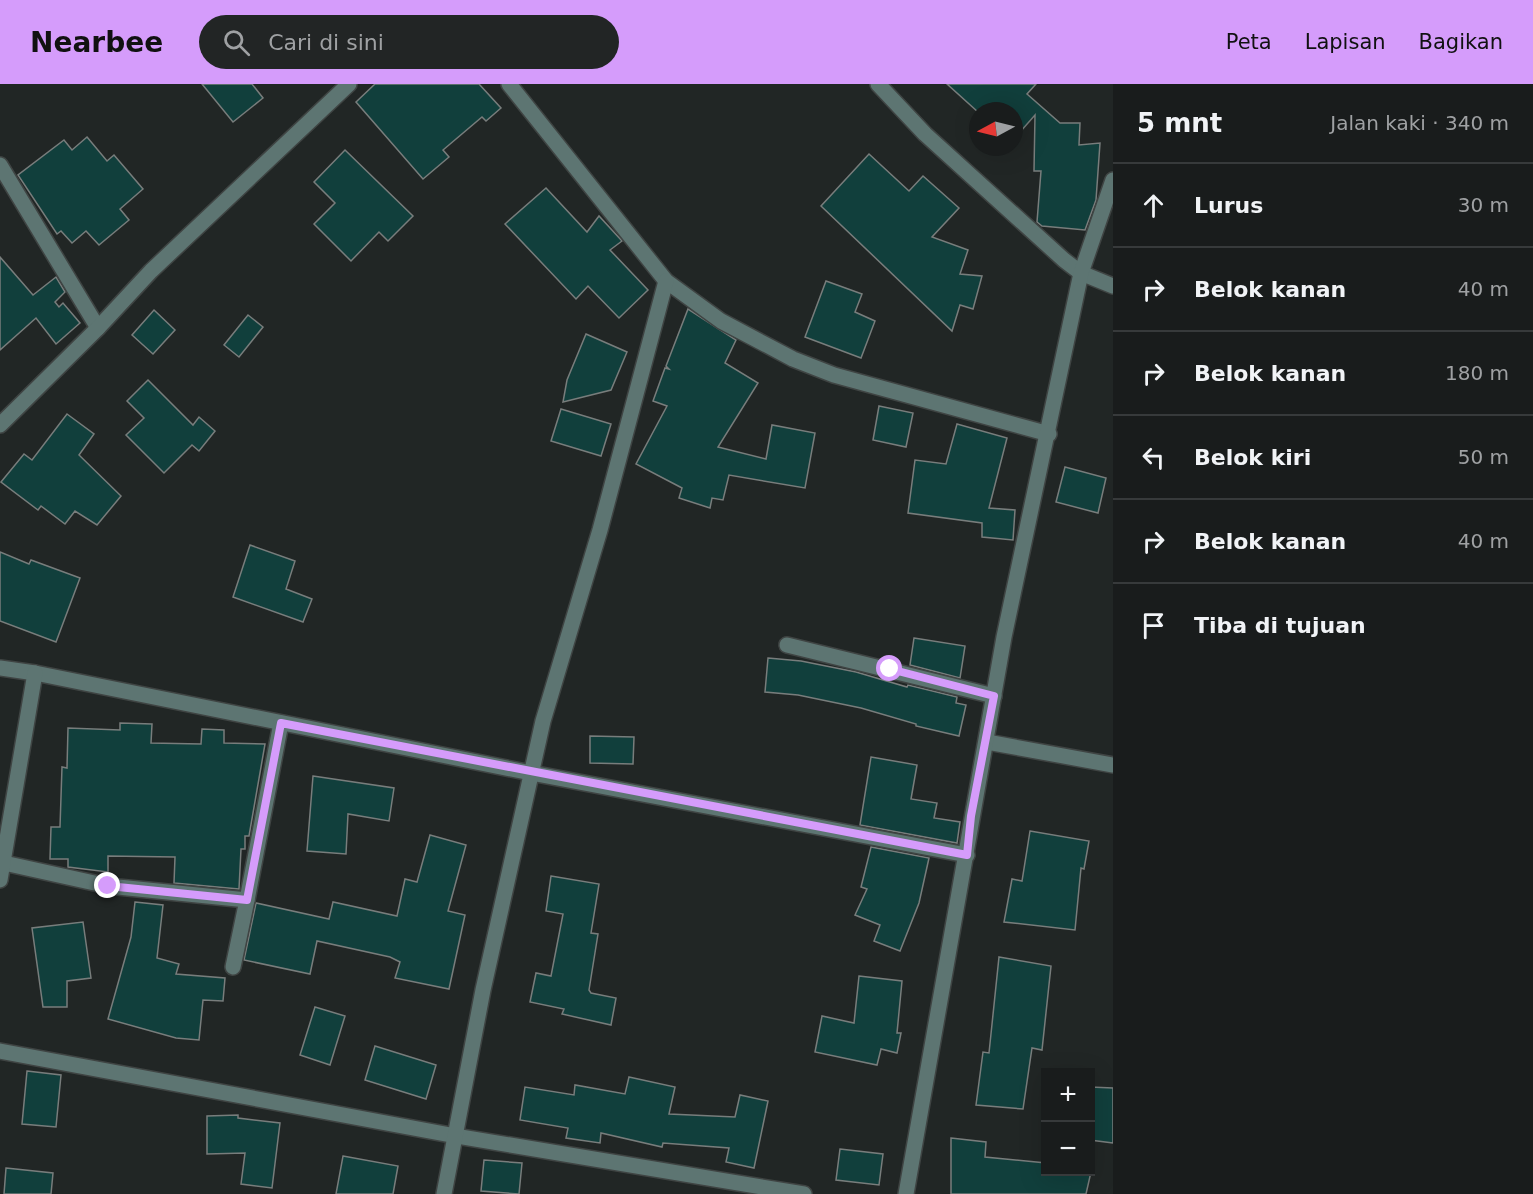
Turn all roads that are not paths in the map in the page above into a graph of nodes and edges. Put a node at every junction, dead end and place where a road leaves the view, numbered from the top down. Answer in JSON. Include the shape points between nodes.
{"nodes":[{"id":1,"x":349,"y":84,"type":"edge"},
{"id":2,"x":509,"y":84,"type":"edge"},
{"id":3,"x":878,"y":84,"type":"edge"},
{"id":4,"x":0,"y":165,"type":"edge"},
{"id":5,"x":1113,"y":180,"type":"edge"},
{"id":6,"x":1081,"y":273,"type":"junction"},
{"id":7,"x":666,"y":280,"type":"junction"},
{"id":8,"x":1113,"y":286,"type":"edge"},
{"id":9,"x":98,"y":328,"type":"junction"},
{"id":10,"x":0,"y":425,"type":"edge"},
{"id":11,"x":1049,"y":434,"type":"junction"},
{"id":12,"x":788,"y":645,"type":"dead end"},
{"id":13,"x":0,"y":668,"type":"edge"},
{"id":14,"x":35,"y":673,"type":"junction"},
{"id":15,"x":994,"y":696,"type":"junction"},
{"id":16,"x":281,"y":723,"type":"junction"},
{"id":17,"x":987,"y":742,"type":"junction"},
{"id":18,"x":1113,"y":765,"type":"edge"},
{"id":19,"x":531,"y":772,"type":"junction"},
{"id":20,"x":967,"y":855,"type":"junction"},
{"id":21,"x":4,"y":863,"type":"junction"},
{"id":22,"x":0,"y":880,"type":"edge"},
{"id":23,"x":247,"y":900,"type":"junction"},
{"id":24,"x":234,"y":967,"type":"dead end"},
{"id":25,"x":0,"y":1051,"type":"edge"},
{"id":26,"x":456,"y":1136,"type":"junction"},
{"id":27,"x":444,"y":1194,"type":"edge"},
{"id":28,"x":804,"y":1194,"type":"edge"},
{"id":29,"x":906,"y":1194,"type":"edge"}],
"edges":[{"from":1,"to":9,"type":"street","via":[[151,271]]},
{"from":2,"to":7,"type":"street"},
{"from":3,"to":6,"type":"street","via":[[925,134]]},
{"from":4,"to":9,"type":"street"},
{"from":5,"to":6,"type":"street"},
{"from":6,"to":8,"type":"street"},
{"from":6,"to":11,"type":"street"},
{"from":7,"to":11,"type":"street","via":[[721,321],[794,359],[834,375]]},
{"from":7,"to":19,"type":"street"},
{"from":9,"to":10,"type":"street"},
{"from":11,"to":15,"type":"street"},
{"from":12,"to":15,"type":"street"},
{"from":13,"to":14,"type":"street"},
{"from":14,"to":16,"type":"street"},
{"from":14,"to":21,"type":"street"},
{"from":15,"to":17,"type":"street"},
{"from":16,"to":19,"type":"street"},
{"from":16,"to":23,"type":"street"},
{"from":17,"to":18,"type":"street"},
{"from":17,"to":20,"type":"street"},
{"from":19,"to":20,"type":"street"},
{"from":19,"to":26,"type":"street","via":[[483,990]]},
{"from":20,"to":29,"type":"street"},
{"from":21,"to":22,"type":"street"},
{"from":21,"to":23,"type":"street","via":[[108,886]]},
{"from":23,"to":24,"type":"street"},
{"from":25,"to":26,"type":"street"},
{"from":26,"to":27,"type":"street"},
{"from":26,"to":28,"type":"street"}]}
